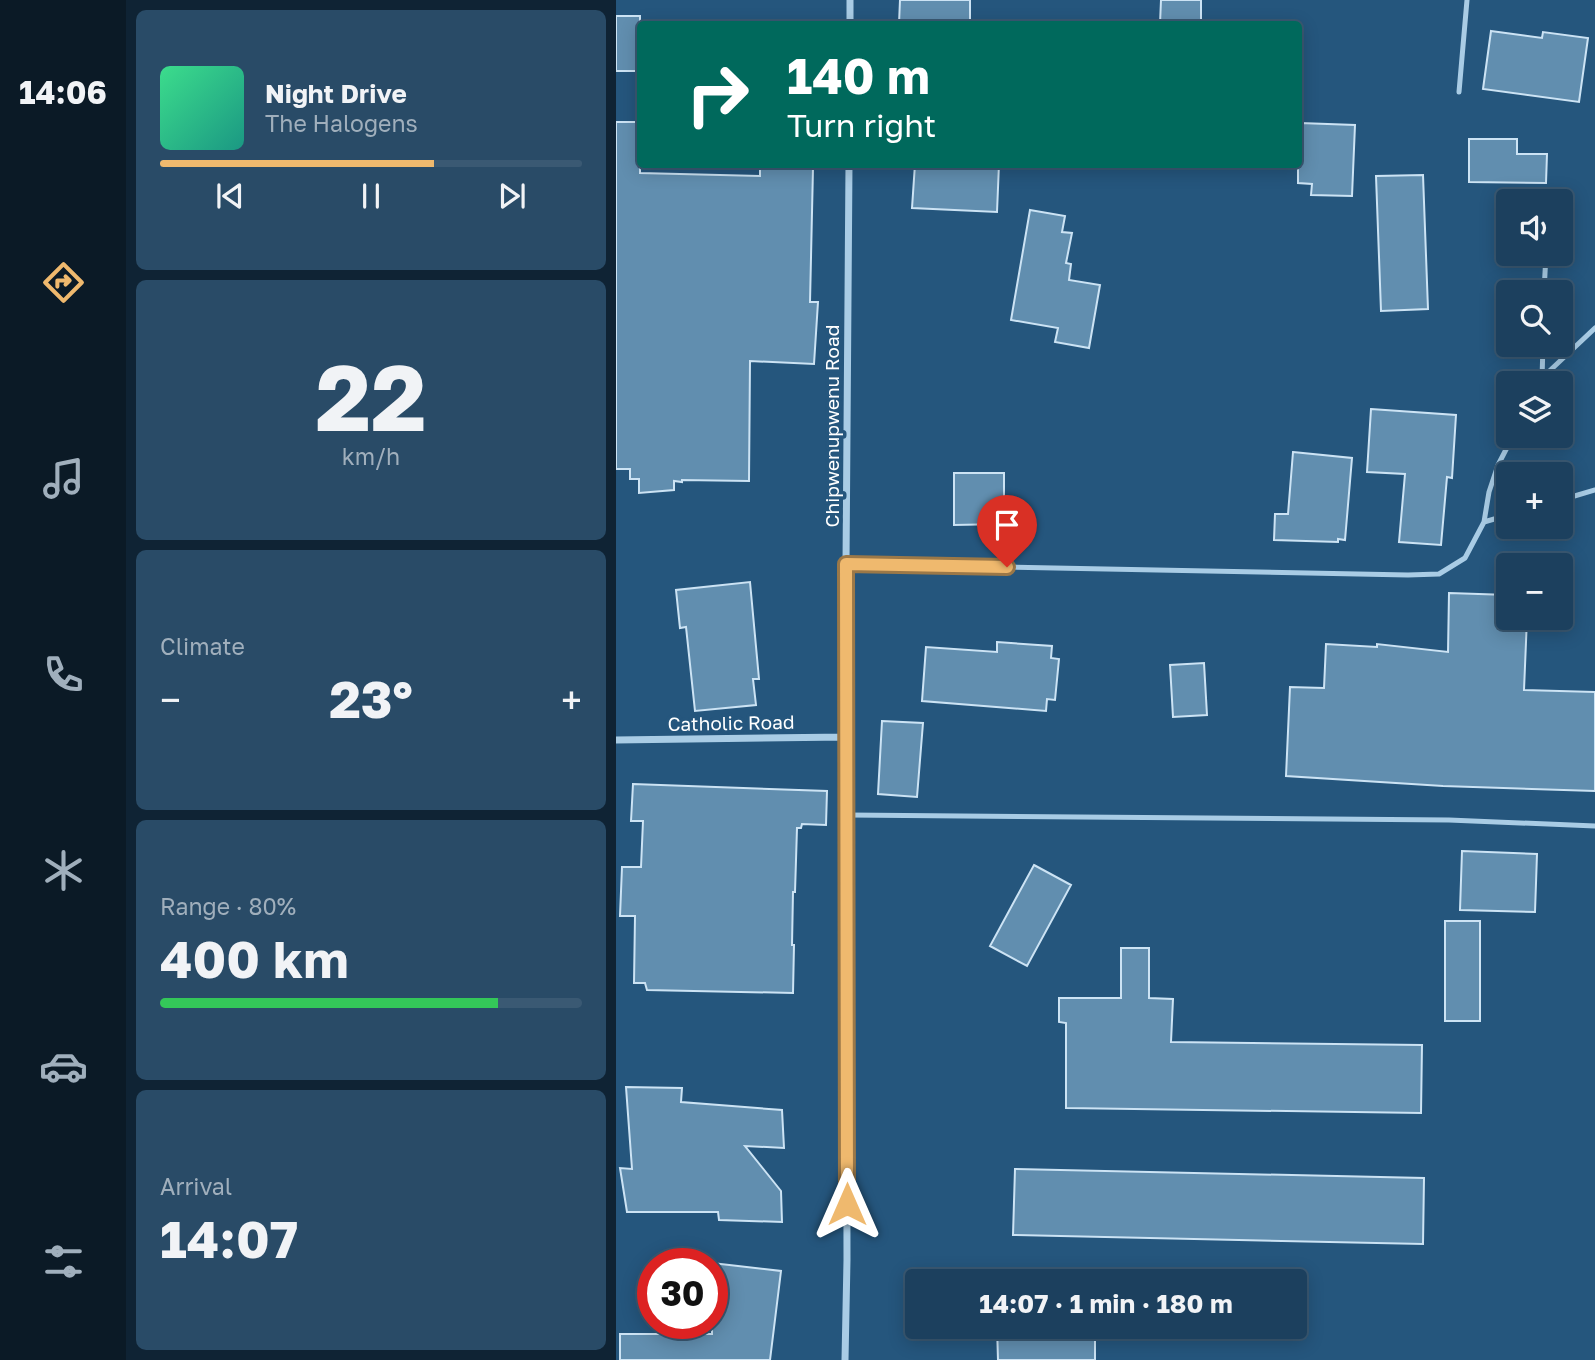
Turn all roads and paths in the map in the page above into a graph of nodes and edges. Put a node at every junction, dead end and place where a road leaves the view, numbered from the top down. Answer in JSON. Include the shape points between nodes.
{"nodes":[{"id":1,"x":850,"y":0,"type":"edge"},
{"id":2,"x":1466,"y":0,"type":"edge"},
{"id":3,"x":850,"y":21,"type":"edge"},
{"id":4,"x":1459,"y":92,"type":"dead end"},
{"id":5,"x":849,"y":168,"type":"edge"},
{"id":6,"x":1595,"y":328,"type":"edge"},
{"id":7,"x":1550,"y":371,"type":"edge"},
{"id":8,"x":1507,"y":448,"type":"edge"},
{"id":9,"x":1595,"y":490,"type":"edge"},
{"id":10,"x":1573,"y":496,"type":"edge"},
{"id":11,"x":1496,"y":519,"type":"edge"},
{"id":12,"x":1485,"y":522,"type":"junction"},
{"id":13,"x":846,"y":564,"type":"junction"},
{"id":14,"x":846,"y":737,"type":"junction"},
{"id":15,"x":616,"y":740,"type":"edge"},
{"id":16,"x":848,"y":815,"type":"junction"},
{"id":17,"x":1595,"y":826,"type":"edge"},
{"id":18,"x":845,"y":1360,"type":"edge"}],
"edges":[{"from":1,"to":3,"type":"street"},
{"from":2,"to":4,"type":"lane"},
{"from":5,"to":13,"type":"street","name":"Chipwenupwenu Road"},
{"from":6,"to":7,"type":"lane"},
{"from":8,"to":12,"type":"lane","via":[[1489,492]]},
{"from":9,"to":10,"type":"lane"},
{"from":11,"to":12,"type":"lane"},
{"from":12,"to":13,"type":"lane","via":[[1465,558],[1439,574]]},
{"from":13,"to":14,"type":"street","name":"Chipwenupwenu Road"},
{"from":14,"to":15,"type":"street","name":"Catholic Road"},
{"from":14,"to":16,"type":"street","name":"Chipwenupwenu Road"},
{"from":16,"to":17,"type":"lane","via":[[1449,820]]},
{"from":16,"to":18,"type":"street","name":"Chipwenupwenu Road"}]}
